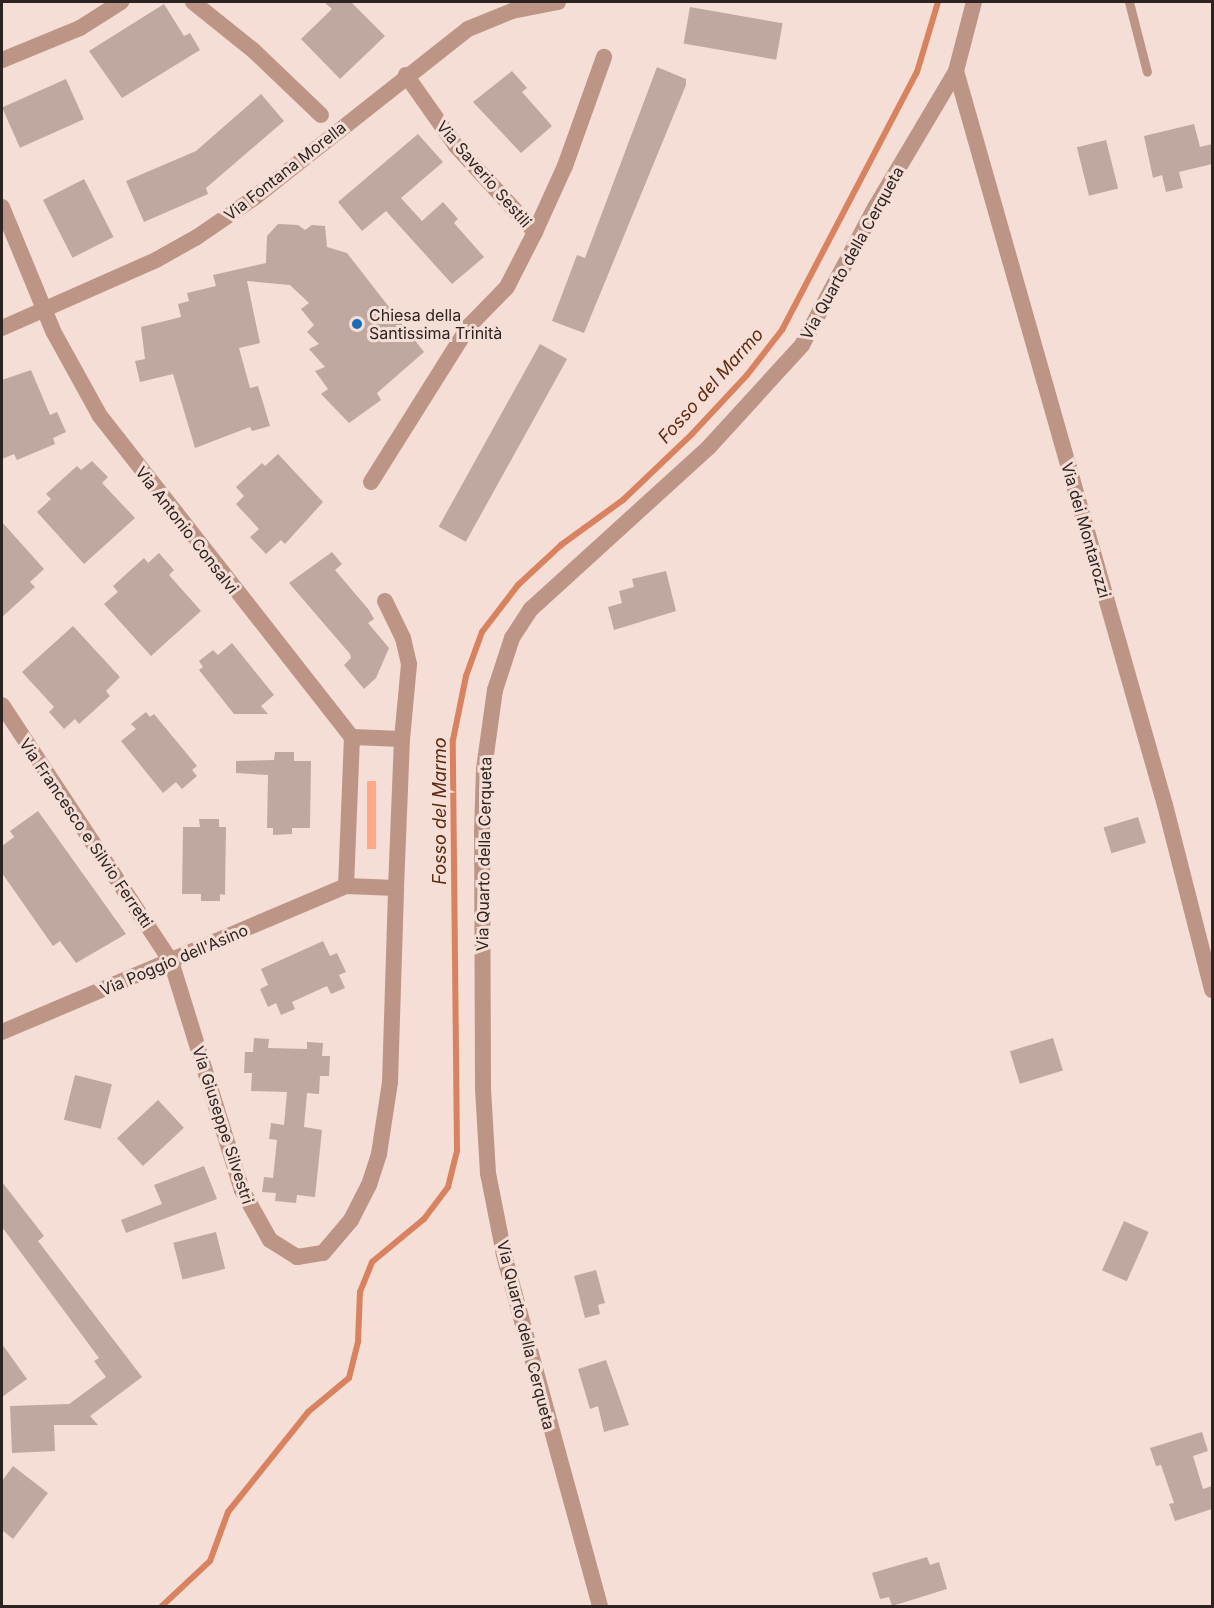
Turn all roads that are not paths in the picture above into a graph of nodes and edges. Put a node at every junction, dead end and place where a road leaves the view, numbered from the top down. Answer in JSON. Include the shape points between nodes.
{"nodes":[{"id":1,"x":121,"y":2,"type":"edge"},
{"id":2,"x":193,"y":2,"type":"edge"},
{"id":3,"x":558,"y":2,"type":"edge"},
{"id":4,"x":974,"y":2,"type":"edge"},
{"id":5,"x":1129,"y":2,"type":"edge"},
{"id":6,"x":524,"y":5,"type":"edge"},
{"id":7,"x":604,"y":57,"type":"dead end"},
{"id":8,"x":2,"y":60,"type":"edge"},
{"id":9,"x":956,"y":71,"type":"junction"},
{"id":10,"x":1147,"y":72,"type":"dead end"},
{"id":11,"x":406,"y":75,"type":"junction"},
{"id":12,"x":321,"y":115,"type":"dead end"},
{"id":13,"x":2,"y":207,"type":"edge"},
{"id":14,"x":536,"y":232,"type":"junction"},
{"id":15,"x":43,"y":309,"type":"junction"},
{"id":16,"x":2,"y":328,"type":"edge"},
{"id":17,"x":371,"y":482,"type":"dead end"},
{"id":18,"x":385,"y":601,"type":"dead end"},
{"id":19,"x":2,"y":705,"type":"edge"},
{"id":20,"x":352,"y":737,"type":"junction"},
{"id":21,"x":402,"y":739,"type":"junction"},
{"id":22,"x":346,"y":886,"type":"junction"},
{"id":23,"x":396,"y":888,"type":"junction"},
{"id":24,"x":171,"y":961,"type":"junction"},
{"id":25,"x":1212,"y":990,"type":"edge"},
{"id":26,"x":2,"y":1032,"type":"edge"},
{"id":27,"x":600,"y":1606,"type":"edge"}],
"edges":[{"from":1,"to":8,"type":"street","via":[[80,28]]},
{"from":2,"to":12,"type":"street","via":[[253,50]]},
{"from":3,"to":6,"type":"street","name":"Via Fontana Morella"},
{"from":4,"to":9,"type":"street","name":"Via Quarto della Cerqueta"},
{"from":5,"to":10,"type":"lane"},
{"from":6,"to":11,"type":"street","name":"Via Fontana Morella","via":[[468,29]]},
{"from":7,"to":14,"type":"street","via":[[565,166]]},
{"from":9,"to":25,"type":"street","name":"Via dei Montarozzi","via":[[1168,815]]},
{"from":9,"to":27,"type":"street","name":"Via Quarto della Cerqueta","via":[[876,206],[802,345],[688,468],[531,609],[512,638],[495,690],[482,812],[483,1088],[488,1173],[504,1254]]},
{"from":11,"to":14,"type":"street","name":"Via Saverio Sestili","via":[[456,146]]},
{"from":11,"to":15,"type":"street","name":"Via Fontana Morella","via":[[254,198],[197,237]]},
{"from":13,"to":15,"type":"street","name":"Via Antonio Consalvi"},
{"from":14,"to":17,"type":"street","name":"Via Saverio Sestili","via":[[507,286],[469,326]]},
{"from":15,"to":16,"type":"street","name":"Via Fontana Morella"},
{"from":15,"to":20,"type":"street","name":"Via Antonio Consalvi","via":[[78,379],[126,452]]},
{"from":18,"to":21,"type":"street","name":"Via Giuseppe Silvestri","via":[[403,638],[409,664]]},
{"from":19,"to":24,"type":"street","name":"Via Francesco e Silvio Ferretti"},
{"from":20,"to":21,"type":"street"},
{"from":20,"to":22,"type":"street"},
{"from":21,"to":23,"type":"street","name":"Via Giuseppe Silvestri"},
{"from":22,"to":23,"type":"street"},
{"from":22,"to":24,"type":"street","name":"Via Poggio dell'Asino"},
{"from":23,"to":24,"type":"street","name":"Via Giuseppe Silvestri","via":[[392,1055],[382,1140],[358,1210],[330,1247],[313,1257],[284,1252],[250,1208]]},
{"from":24,"to":26,"type":"street","name":"Via Poggio dell'Asino"}]}
